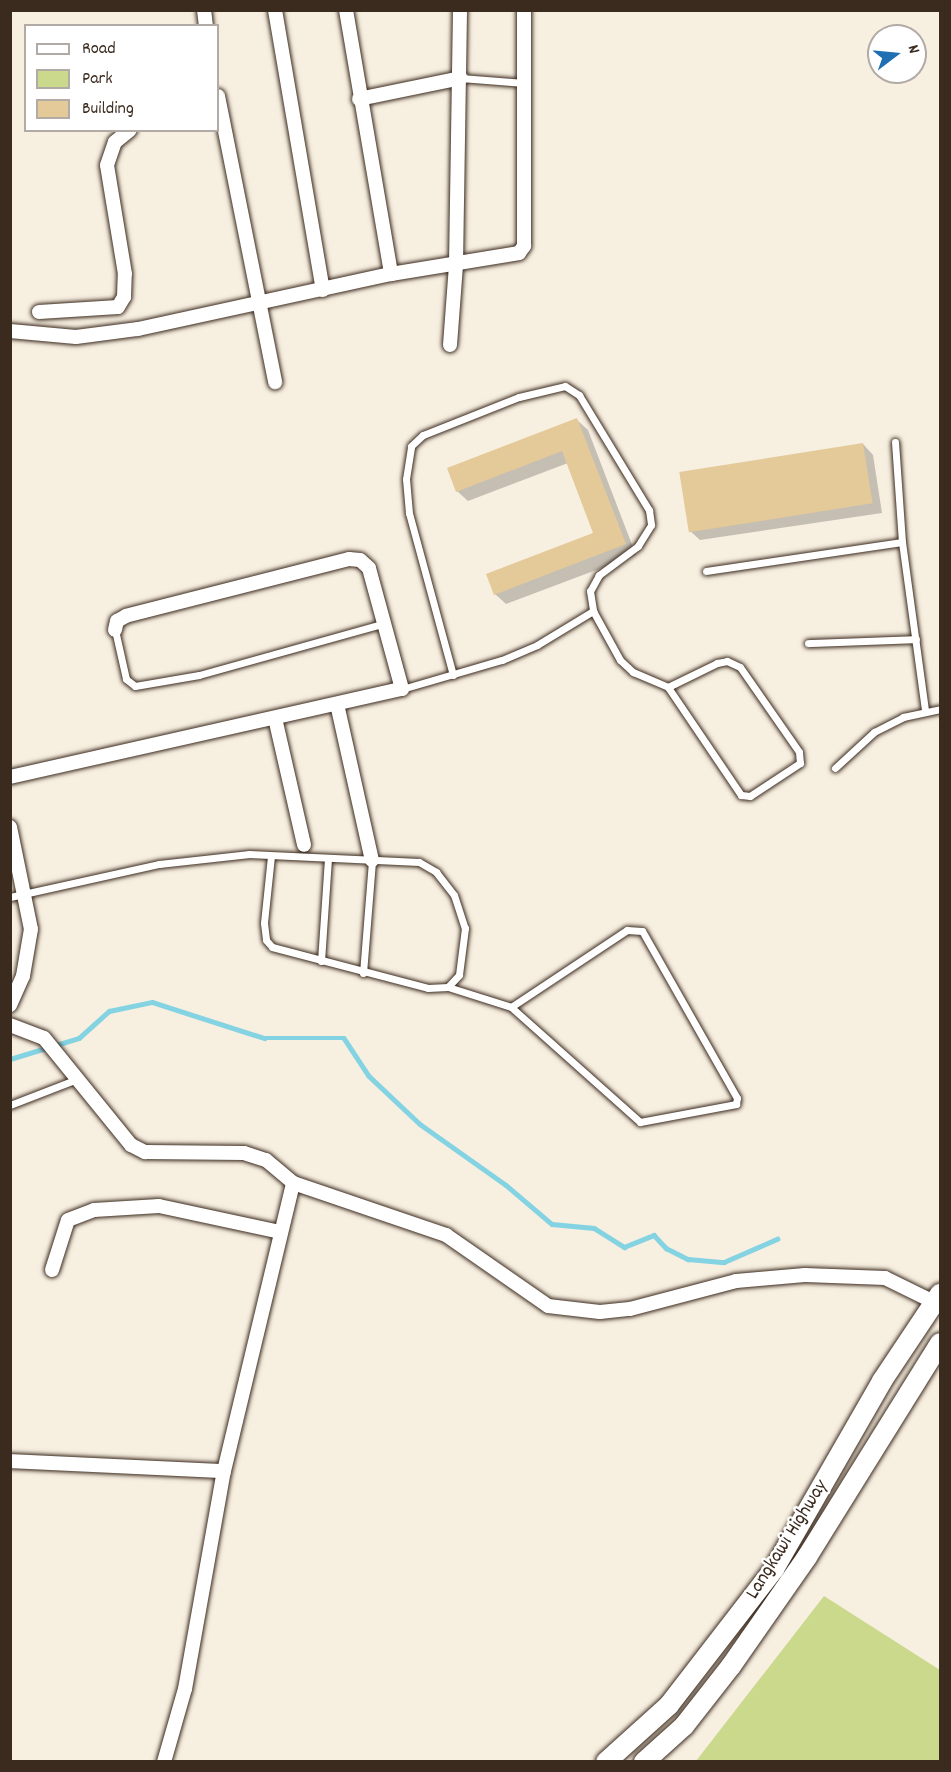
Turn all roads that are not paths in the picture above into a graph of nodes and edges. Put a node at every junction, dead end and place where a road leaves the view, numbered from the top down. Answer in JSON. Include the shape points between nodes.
{"nodes":[{"id":1,"x":275,"y":10,"type":"edge"},
{"id":2,"x":346,"y":10,"type":"edge"},
{"id":3,"x":460,"y":10,"type":"edge"},
{"id":4,"x":524,"y":10,"type":"edge"},
{"id":5,"x":461,"y":78,"type":"junction"},
{"id":6,"x":524,"y":83,"type":"junction"},
{"id":7,"x":359,"y":99,"type":"junction"},
{"id":8,"x":219,"y":101,"type":"edge"},
{"id":9,"x":128,"y":132,"type":"edge"},
{"id":10,"x":456,"y":265,"type":"junction"},
{"id":11,"x":391,"y":274,"type":"junction"},
{"id":12,"x":323,"y":290,"type":"junction"},
{"id":13,"x":259,"y":304,"type":"junction"},
{"id":14,"x":39,"y":312,"type":"dead end"},
{"id":15,"x":10,"y":331,"type":"edge"},
{"id":16,"x":450,"y":345,"type":"dead end"},
{"id":17,"x":275,"y":381,"type":"dead end"},
{"id":18,"x":895,"y":442,"type":"dead end"},
{"id":19,"x":902,"y":542,"type":"junction"},
{"id":20,"x":706,"y":571,"type":"dead end"},
{"id":21,"x":593,"y":611,"type":"junction"},
{"id":22,"x":385,"y":623,"type":"junction"},
{"id":23,"x":115,"y":630,"type":"joint"},
{"id":24,"x":916,"y":639,"type":"junction"},
{"id":25,"x":808,"y":643,"type":"dead end"},
{"id":26,"x":453,"y":675,"type":"junction"},
{"id":27,"x":668,"y":687,"type":"junction"},
{"id":28,"x":402,"y":689,"type":"junction"},
{"id":29,"x":337,"y":704,"type":"junction"},
{"id":30,"x":940,"y":709,"type":"edge"},
{"id":31,"x":925,"y":710,"type":"junction"},
{"id":32,"x":274,"y":718,"type":"junction"},
{"id":33,"x":835,"y":768,"type":"dead end"},
{"id":34,"x":10,"y":777,"type":"edge"},
{"id":35,"x":10,"y":827,"type":"edge"},
{"id":36,"x":304,"y":845,"type":"dead end"},
{"id":37,"x":271,"y":856,"type":"junction"},
{"id":38,"x":328,"y":858,"type":"junction"},
{"id":39,"x":372,"y":860,"type":"junction"},
{"id":40,"x":26,"y":894,"type":"junction"},
{"id":41,"x":10,"y":897,"type":"edge"},
{"id":42,"x":321,"y":961,"type":"junction"},
{"id":43,"x":363,"y":974,"type":"junction"},
{"id":44,"x":448,"y":987,"type":"junction"},
{"id":45,"x":10,"y":1005,"type":"edge"},
{"id":46,"x":511,"y":1007,"type":"junction"},
{"id":47,"x":10,"y":1025,"type":"edge"},
{"id":48,"x":77,"y":1080,"type":"junction"},
{"id":49,"x":10,"y":1106,"type":"edge"},
{"id":50,"x":293,"y":1183,"type":"junction"},
{"id":51,"x":280,"y":1232,"type":"junction"},
{"id":52,"x":52,"y":1270,"type":"dead end"},
{"id":53,"x":938,"y":1298,"type":"edge"},
{"id":54,"x":940,"y":1343,"type":"edge"},
{"id":55,"x":10,"y":1461,"type":"edge"},
{"id":56,"x":224,"y":1471,"type":"junction"},
{"id":57,"x":164,"y":1761,"type":"edge"},
{"id":58,"x":606,"y":1761,"type":"edge"},
{"id":59,"x":644,"y":1761,"type":"edge"}],
"edges":[{"from":1,"to":12,"type":"street"},
{"from":2,"to":7,"type":"street"},
{"from":3,"to":5,"type":"street"},
{"from":4,"to":6,"type":"street"},
{"from":5,"to":6,"type":"lane"},
{"from":5,"to":7,"type":"street"},
{"from":5,"to":10,"type":"street"},
{"from":6,"to":10,"type":"street","via":[[524,246],[512,257]]},
{"from":7,"to":11,"type":"street"},
{"from":8,"to":13,"type":"street"},
{"from":9,"to":14,"type":"street","via":[[115,142],[107,165],[125,274],[124,297],[118,307]]},
{"from":10,"to":11,"type":"street"},
{"from":10,"to":16,"type":"street"},
{"from":11,"to":12,"type":"street"},
{"from":12,"to":13,"type":"street"},
{"from":13,"to":15,"type":"street","via":[[138,329],[76,337]]},
{"from":13,"to":17,"type":"street"},
{"from":18,"to":19,"type":"lane"},
{"from":19,"to":20,"type":"lane"},
{"from":19,"to":24,"type":"lane"},
{"from":21,"to":26,"type":"lane","via":[[537,645]]},
{"from":21,"to":26,"type":"lane","via":[[590,591],[599,575],[638,546],[651,525],[649,510],[579,395],[565,386],[550,387],[423,435],[411,446],[406,478],[409,513]]},
{"from":21,"to":27,"type":"lane","via":[[620,660],[633,672]]},
{"from":22,"to":23,"type":"lane","via":[[200,675],[135,686],[126,679]]},
{"from":22,"to":23,"type":"street","via":[[369,568],[360,560],[349,559],[126,616],[117,621]]},
{"from":22,"to":28,"type":"street"},
{"from":24,"to":25,"type":"lane"},
{"from":24,"to":31,"type":"lane"},
{"from":26,"to":28,"type":"lane"},
{"from":27,"to":27,"type":"lane","via":[[717,663],[728,661],[740,667],[799,752],[800,763],[750,796],[741,795]]},
{"from":28,"to":29,"type":"street"},
{"from":29,"to":32,"type":"street"},
{"from":29,"to":39,"type":"street"},
{"from":30,"to":31,"type":"lane"},
{"from":31,"to":33,"type":"lane","via":[[874,732]]},
{"from":32,"to":34,"type":"street"},
{"from":32,"to":36,"type":"street"},
{"from":35,"to":40,"type":"street"},
{"from":37,"to":38,"type":"lane"},
{"from":37,"to":40,"type":"lane","via":[[249,854],[159,864]]},
{"from":37,"to":42,"type":"lane","via":[[264,922],[266,940],[279,950]]},
{"from":38,"to":39,"type":"lane"},
{"from":38,"to":42,"type":"lane"},
{"from":39,"to":43,"type":"lane"},
{"from":39,"to":44,"type":"lane","via":[[420,862],[436,872],[454,895],[465,928],[459,975]]},
{"from":40,"to":41,"type":"lane"},
{"from":40,"to":45,"type":"street","via":[[31,945]]},
{"from":42,"to":43,"type":"lane"},
{"from":43,"to":44,"type":"lane","via":[[428,988]]},
{"from":44,"to":46,"type":"lane"},
{"from":46,"to":46,"type":"lane","via":[[640,1122],[736,1104],[737,1098],[642,931],[627,930]]},
{"from":47,"to":48,"type":"street","via":[[44,1038]]},
{"from":48,"to":49,"type":"lane"},
{"from":48,"to":50,"type":"street","via":[[131,1145],[145,1152],[244,1153],[266,1160]]},
{"from":50,"to":51,"type":"street"},
{"from":50,"to":53,"type":"street","via":[[446,1235],[472,1249],[519,1288],[548,1306],[564,1310],[630,1309],[736,1281],[805,1275],[885,1278]]},
{"from":51,"to":52,"type":"street","via":[[159,1206],[94,1210],[68,1220]]},
{"from":51,"to":56,"type":"street"},
{"from":53,"to":58,"type":"main road","name":"Langkawi Highway","via":[[882,1382],[774,1569],[669,1705]]},
{"from":54,"to":59,"type":"main road","name":"Langkawi Highway","via":[[807,1557],[731,1666],[684,1726]]},
{"from":55,"to":56,"type":"street"},
{"from":56,"to":57,"type":"street","via":[[185,1689]]}]}
